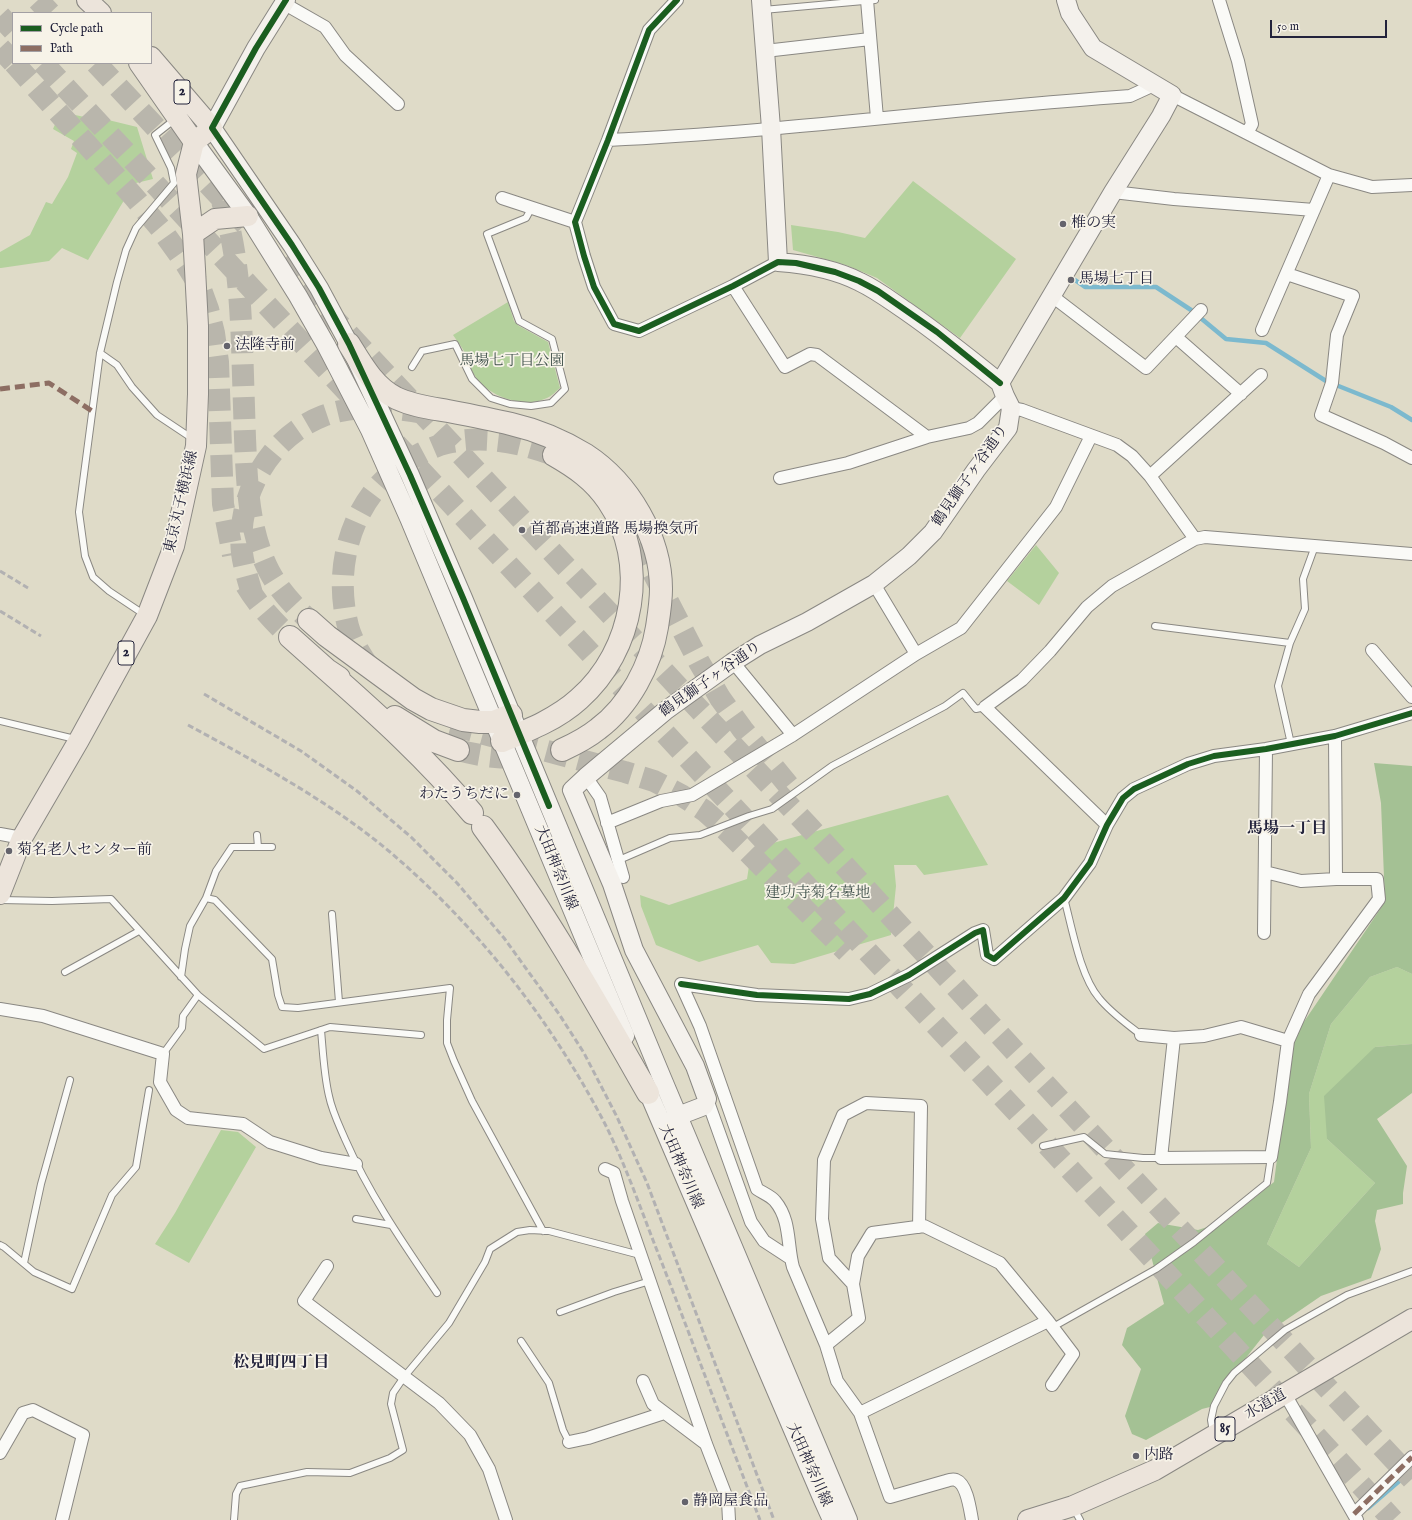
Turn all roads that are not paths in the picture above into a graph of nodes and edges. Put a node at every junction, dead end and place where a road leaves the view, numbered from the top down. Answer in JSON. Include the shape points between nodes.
{"nodes":[{"id":1,"x":87,"y":0,"type":"edge"},
{"id":2,"x":677,"y":0,"type":"edge"},
{"id":3,"x":870,"y":0,"type":"edge"},
{"id":4,"x":1066,"y":0,"type":"edge"},
{"id":5,"x":1219,"y":0,"type":"edge"},
{"id":6,"x":284,"y":2,"type":"edge"},
{"id":7,"x":761,"y":5,"type":"edge"},
{"id":8,"x":100,"y":12,"type":"edge"},
{"id":9,"x":870,"y":39,"type":"junction"},
{"id":10,"x":765,"y":51,"type":"junction"},
{"id":11,"x":152,"y":58,"type":"edge"},
{"id":12,"x":140,"y":64,"type":"edge"},
{"id":13,"x":1154,"y":85,"type":"junction"},
{"id":14,"x":1172,"y":95,"type":"junction"},
{"id":15,"x":398,"y":104,"type":"dead end"},
{"id":16,"x":177,"y":118,"type":"junction"},
{"id":17,"x":877,"y":118,"type":"junction"},
{"id":18,"x":212,"y":128,"type":"junction"},
{"id":19,"x":771,"y":128,"type":"junction"},
{"id":20,"x":1247,"y":133,"type":"junction"},
{"id":21,"x":608,"y":140,"type":"junction"},
{"id":22,"x":194,"y":142,"type":"junction"},
{"id":23,"x":1329,"y":175,"type":"junction"},
{"id":24,"x":1412,"y":185,"type":"edge"},
{"id":25,"x":1113,"y":192,"type":"junction"},
{"id":26,"x":502,"y":198,"type":"dead end"},
{"id":27,"x":532,"y":207,"type":"junction"},
{"id":28,"x":1314,"y":210,"type":"junction"},
{"id":29,"x":248,"y":216,"type":"junction"},
{"id":30,"x":575,"y":222,"type":"junction"},
{"id":31,"x":193,"y":234,"type":"junction"},
{"id":32,"x":778,"y":262,"type":"junction"},
{"id":33,"x":1287,"y":274,"type":"junction"},
{"id":34,"x":733,"y":286,"type":"junction"},
{"id":35,"x":1052,"y":296,"type":"junction"},
{"id":36,"x":1201,"y":310,"type":"dead end"},
{"id":37,"x":1262,"y":330,"type":"dead end"},
{"id":38,"x":1176,"y":336,"type":"junction"},
{"id":39,"x":349,"y":344,"type":"junction"},
{"id":40,"x":100,"y":354,"type":"junction"},
{"id":41,"x":412,"y":367,"type":"dead end"},
{"id":42,"x":1261,"y":375,"type":"dead end"},
{"id":43,"x":1241,"y":394,"type":"junction"},
{"id":44,"x":1006,"y":395,"type":"junction"},
{"id":45,"x":1091,"y":436,"type":"junction"},
{"id":46,"x":928,"y":437,"type":"junction"},
{"id":47,"x":196,"y":441,"type":"junction"},
{"id":48,"x":554,"y":455,"type":"tunnel mouth"},
{"id":49,"x":1412,"y":458,"type":"edge"},
{"id":50,"x":1150,"y":476,"type":"junction"},
{"id":51,"x":780,"y":478,"type":"dead end"},
{"id":52,"x":1195,"y":539,"type":"junction"},
{"id":53,"x":1315,"y":546,"type":"junction"},
{"id":54,"x":1407,"y":554,"type":"edge"},
{"id":55,"x":1412,"y":561,"type":"edge"},
{"id":56,"x":874,"y":584,"type":"junction"},
{"id":57,"x":147,"y":616,"type":"junction"},
{"id":58,"x":309,"y":620,"type":"tunnel mouth"},
{"id":59,"x":1155,"y":626,"type":"dead end"},
{"id":60,"x":290,"y":637,"type":"tunnel mouth"},
{"id":61,"x":1290,"y":643,"type":"junction"},
{"id":62,"x":1372,"y":650,"type":"dead end"},
{"id":63,"x":916,"y":654,"type":"junction"},
{"id":64,"x":734,"y":662,"type":"junction"},
{"id":65,"x":327,"y":670,"type":"junction"},
{"id":66,"x":1412,"y":697,"type":"edge"},
{"id":67,"x":985,"y":707,"type":"junction"},
{"id":68,"x":1412,"y":713,"type":"edge"},
{"id":69,"x":0,"y":721,"type":"edge"},
{"id":70,"x":507,"y":728,"type":"junction"},
{"id":71,"x":793,"y":735,"type":"junction"},
{"id":72,"x":1335,"y":736,"type":"junction"},
{"id":73,"x":79,"y":740,"type":"junction"},
{"id":74,"x":1291,"y":744,"type":"junction"},
{"id":75,"x":1266,"y":749,"type":"junction"},
{"id":76,"x":458,"y":750,"type":"tunnel mouth"},
{"id":77,"x":562,"y":750,"type":"dead end"},
{"id":78,"x":586,"y":777,"type":"junction"},
{"id":79,"x":607,"y":822,"type":"junction"},
{"id":80,"x":1107,"y":825,"type":"junction"},
{"id":81,"x":0,"y":834,"type":"edge"},
{"id":82,"x":257,"y":835,"type":"dead end"},
{"id":83,"x":22,"y":838,"type":"junction"},
{"id":84,"x":258,"y":847,"type":"junction"},
{"id":85,"x":272,"y":847,"type":"dead end"},
{"id":86,"x":619,"y":860,"type":"junction"},
{"id":87,"x":1265,"y":872,"type":"junction"},
{"id":88,"x":623,"y":876,"type":"dead end"},
{"id":89,"x":1336,"y":879,"type":"junction"},
{"id":90,"x":0,"y":894,"type":"edge"},
{"id":91,"x":206,"y":898,"type":"junction"},
{"id":92,"x":1064,"y":898,"type":"junction"},
{"id":93,"x":0,"y":900,"type":"edge"},
{"id":94,"x":332,"y":914,"type":"dead end"},
{"id":95,"x":139,"y":931,"type":"junction"},
{"id":96,"x":1264,"y":933,"type":"dead end"},
{"id":97,"x":65,"y":972,"type":"dead end"},
{"id":98,"x":181,"y":977,"type":"junction"},
{"id":99,"x":198,"y":995,"type":"junction"},
{"id":100,"x":339,"y":1002,"type":"junction"},
{"id":101,"x":0,"y":1009,"type":"edge"},
{"id":102,"x":321,"y":1030,"type":"junction"},
{"id":103,"x":1141,"y":1034,"type":"joint"},
{"id":104,"x":421,"y":1035,"type":"dead end"},
{"id":105,"x":1174,"y":1038,"type":"junction"},
{"id":106,"x":1288,"y":1041,"type":"junction"},
{"id":107,"x":163,"y":1054,"type":"junction"},
{"id":108,"x":70,"y":1080,"type":"dead end"},
{"id":109,"x":149,"y":1090,"type":"dead end"},
{"id":110,"x":648,"y":1093,"type":"junction"},
{"id":111,"x":707,"y":1099,"type":"junction"},
{"id":112,"x":678,"y":1116,"type":"junction"},
{"id":113,"x":1043,"y":1146,"type":"dead end"},
{"id":114,"x":1271,"y":1157,"type":"junction"},
{"id":115,"x":1161,"y":1158,"type":"junction"},
{"id":116,"x":356,"y":1164,"type":"junction"},
{"id":117,"x":605,"y":1169,"type":"dead end"},
{"id":118,"x":356,"y":1219,"type":"dead end"},
{"id":119,"x":391,"y":1225,"type":"junction"},
{"id":120,"x":919,"y":1227,"type":"junction"},
{"id":121,"x":543,"y":1231,"type":"junction"},
{"id":122,"x":0,"y":1245,"type":"edge"},
{"id":123,"x":641,"y":1255,"type":"junction"},
{"id":124,"x":790,"y":1258,"type":"junction"},
{"id":125,"x":24,"y":1263,"type":"junction"},
{"id":126,"x":326,"y":1266,"type":"dead end"},
{"id":127,"x":1412,"y":1271,"type":"edge"},
{"id":128,"x":650,"y":1281,"type":"junction"},
{"id":129,"x":853,"y":1284,"type":"junction"},
{"id":130,"x":437,"y":1293,"type":"dead end"},
{"id":131,"x":560,"y":1312,"type":"dead end"},
{"id":132,"x":1412,"y":1318,"type":"edge"},
{"id":133,"x":1050,"y":1324,"type":"junction"},
{"id":134,"x":521,"y":1341,"type":"dead end"},
{"id":135,"x":826,"y":1344,"type":"junction"},
{"id":136,"x":404,"y":1377,"type":"junction"},
{"id":137,"x":643,"y":1381,"type":"dead end"},
{"id":138,"x":1052,"y":1385,"type":"dead end"},
{"id":139,"x":1285,"y":1394,"type":"junction"},
{"id":140,"x":664,"y":1413,"type":"junction"},
{"id":141,"x":860,"y":1413,"type":"junction"},
{"id":142,"x":1214,"y":1436,"type":"junction"},
{"id":143,"x":569,"y":1442,"type":"joint"},
{"id":144,"x":706,"y":1444,"type":"junction"},
{"id":145,"x":0,"y":1453,"type":"edge"},
{"id":146,"x":1412,"y":1457,"type":"edge"},
{"id":147,"x":1076,"y":1513,"type":"edge"},
{"id":148,"x":1356,"y":1517,"type":"edge"},
{"id":149,"x":62,"y":1520,"type":"edge"},
{"id":150,"x":234,"y":1520,"type":"edge"},
{"id":151,"x":506,"y":1520,"type":"edge"},
{"id":152,"x":729,"y":1520,"type":"edge"},
{"id":153,"x":832,"y":1520,"type":"edge"},
{"id":154,"x":848,"y":1520,"type":"edge"},
{"id":155,"x":972,"y":1520,"type":"edge"},
{"id":156,"x":1028,"y":1520,"type":"edge"}],
"edges":[{"from":1,"to":8,"type":"main road"},
{"from":2,"to":21,"type":"street","via":[[649,30]]},
{"from":3,"to":7,"type":"lane"},
{"from":3,"to":9,"type":"street"},
{"from":4,"to":13,"type":"main road","via":[[1070,13],[1093,48]]},
{"from":5,"to":20,"type":"street","via":[[1238,61],[1252,124]]},
{"from":6,"to":15,"type":"street","via":[[325,27],[345,55]]},
{"from":6,"to":18,"type":"main road"},
{"from":7,"to":10,"type":"main road"},
{"from":9,"to":10,"type":"street"},
{"from":9,"to":17,"type":"street"},
{"from":10,"to":19,"type":"main road"},
{"from":11,"to":18,"type":"main road","number":"2"},
{"from":12,"to":16,"type":"main road","number":"2"},
{"from":13,"to":14,"type":"main road"},
{"from":13,"to":17,"type":"street","via":[[1130,96]]},
{"from":14,"to":20,"type":"street"},
{"from":14,"to":25,"type":"main road","name":"鶴見獅子ヶ谷通り"},
{"from":16,"to":22,"type":"main road","number":"2"},
{"from":16,"to":40,"type":"lane","via":[[155,135],[171,168],[174,183],[136,228],[131,238],[117,282]]},
{"from":17,"to":19,"type":"street"},
{"from":18,"to":22,"type":"main road"},
{"from":18,"to":39,"type":"main road","via":[[307,269]]},
{"from":19,"to":21,"type":"street"},
{"from":19,"to":32,"type":"main road"},
{"from":20,"to":23,"type":"street"},
{"from":21,"to":30,"type":"street"},
{"from":22,"to":29,"type":"main road"},
{"from":22,"to":31,"type":"main road","name":"東京丸子横浜線","number":"2","via":[[186,174]]},
{"from":23,"to":24,"type":"street","via":[[1372,187]]},
{"from":23,"to":28,"type":"street"},
{"from":25,"to":28,"type":"street"},
{"from":25,"to":35,"type":"main road","name":"鶴見獅子ヶ谷通り"},
{"from":26,"to":27,"type":"street"},
{"from":27,"to":30,"type":"street"},
{"from":27,"to":41,"type":"lane","via":[[526,218],[487,234],[519,321],[552,339],[565,390],[551,402],[531,406],[510,404],[491,398],[472,379],[456,344],[422,351]]},
{"from":28,"to":33,"type":"street"},
{"from":29,"to":31,"type":"main road","via":[[215,220]]},
{"from":29,"to":70,"type":"main road","via":[[326,345],[370,430]]},
{"from":30,"to":34,"type":"street","via":[[594,287],[614,324],[639,331]]},
{"from":31,"to":47,"type":"main road","name":"東京丸子横浜線","number":"2","via":[[198,326]]},
{"from":32,"to":34,"type":"street"},
{"from":32,"to":44,"type":"main road","via":[[796,263],[835,272],[878,291],[937,332]]},
{"from":33,"to":37,"type":"street"},
{"from":33,"to":49,"type":"street","via":[[1354,296],[1337,335],[1332,383],[1321,415]]},
{"from":34,"to":46,"type":"street","via":[[785,366],[810,354],[818,355]]},
{"from":35,"to":38,"type":"street","via":[[1146,368]]},
{"from":35,"to":44,"type":"main road","name":"鶴見獅子ヶ谷通り"},
{"from":36,"to":38,"type":"street"},
{"from":38,"to":43,"type":"street"},
{"from":39,"to":70,"type":"main road","via":[[413,482]]},
{"from":39,"to":77,"type":"highway","via":[[369,376],[395,398],[422,407],[512,424],[564,442],[588,456],[609,474],[640,513],[651,536],[661,588],[656,634],[648,660],[626,699],[613,715],[598,730]]},
{"from":40,"to":47,"type":"lane","via":[[116,366],[157,415]]},
{"from":40,"to":57,"type":"lane","via":[[79,512],[84,556],[93,577]]},
{"from":42,"to":43,"type":"street"},
{"from":43,"to":50,"type":"street"},
{"from":44,"to":45,"type":"street","via":[[1022,410]]},
{"from":44,"to":46,"type":"street","via":[[970,428]]},
{"from":44,"to":56,"type":"main road","name":"鶴見獅子ヶ谷通り","via":[[1008,428],[933,532],[909,556]]},
{"from":45,"to":50,"type":"street","via":[[1117,445],[1132,456]]},
{"from":45,"to":63,"type":"street","via":[[1056,506],[961,628]]},
{"from":46,"to":51,"type":"street","via":[[848,463]]},
{"from":47,"to":57,"type":"main road","name":"東京丸子横浜線","number":"2","via":[[174,546]]},
{"from":48,"to":70,"type":"highway","via":[[576,468],[594,484],[609,501],[620,522],[631,566],[629,613],[622,638],[610,661],[579,700],[561,713]]},
{"from":50,"to":52,"type":"street"},
{"from":52,"to":53,"type":"street","via":[[1205,537]]},
{"from":52,"to":67,"type":"street","via":[[1112,586],[1087,607],[1050,652],[1022,680]]},
{"from":53,"to":54,"type":"street"},
{"from":53,"to":61,"type":"lane","via":[[1303,579],[1305,609]]},
{"from":54,"to":55,"type":"street"},
{"from":56,"to":63,"type":"street"},
{"from":56,"to":64,"type":"main road","name":"鶴見獅子ヶ谷通り","via":[[760,645]]},
{"from":57,"to":73,"type":"main road","name":"東京丸子横浜線","number":"2"},
{"from":58,"to":70,"type":"highway","via":[[413,699],[431,709],[463,720]]},
{"from":59,"to":61,"type":"lane"},
{"from":60,"to":65,"type":"highway"},
{"from":61,"to":74,"type":"lane","via":[[1278,686]]},
{"from":62,"to":66,"type":"street"},
{"from":63,"to":71,"type":"street"},
{"from":64,"to":71,"type":"street"},
{"from":64,"to":78,"type":"main road","name":"鶴見獅子ヶ谷通り","via":[[665,712]]},
{"from":65,"to":76,"type":"highway","via":[[412,729]]},
{"from":65,"to":110,"type":"highway","via":[[408,742],[477,820],[530,892],[554,930]]},
{"from":67,"to":80,"type":"street"},
{"from":67,"to":86,"type":"lane","via":[[976,709],[963,693],[945,706],[832,766],[772,809],[700,834],[670,838]]},
{"from":68,"to":72,"type":"street"},
{"from":69,"to":73,"type":"lane"},
{"from":70,"to":110,"type":"main road","name":"大田神奈川線","via":[[532,812]]},
{"from":70,"to":112,"type":"main road","name":"大田神奈川線","via":[[549,806]]},
{"from":71,"to":79,"type":"street","via":[[692,795],[661,801]]},
{"from":72,"to":74,"type":"street"},
{"from":72,"to":89,"type":"street"},
{"from":73,"to":83,"type":"main road","name":"東京丸子横浜線","number":"2"},
{"from":74,"to":75,"type":"street"},
{"from":75,"to":80,"type":"street","via":[[1214,756],[1188,764],[1134,789],[1123,798]]},
{"from":75,"to":87,"type":"street"},
{"from":78,"to":79,"type":"street","via":[[600,797]]},
{"from":78,"to":111,"type":"main road","via":[[572,790],[612,884],[634,950],[695,1066]]},
{"from":79,"to":86,"type":"street"},
{"from":80,"to":92,"type":"street","via":[[1090,864]]},
{"from":81,"to":83,"type":"street"},
{"from":82,"to":84,"type":"lane"},
{"from":83,"to":90,"type":"main road","name":"東京丸子横浜線","number":"2"},
{"from":84,"to":85,"type":"lane"},
{"from":84,"to":91,"type":"lane","via":[[232,847],[216,871]]},
{"from":86,"to":88,"type":"street"},
{"from":87,"to":89,"type":"street","via":[[1301,881]]},
{"from":87,"to":96,"type":"street"},
{"from":89,"to":106,"type":"street","via":[[1377,879],[1380,899],[1309,994]]},
{"from":91,"to":98,"type":"lane","via":[[190,926]]},
{"from":91,"to":100,"type":"lane","via":[[215,900],[272,959],[282,1007],[298,1008]]},
{"from":92,"to":103,"type":"lane","via":[[1086,979],[1098,998]]},
{"from":92,"to":124,"type":"street","via":[[994,959],[987,955],[983,930],[908,975],[870,994],[849,998],[757,995],[681,984],[700,1026],[757,1189],[775,1201],[784,1216]]},
{"from":93,"to":95,"type":"lane","via":[[110,899]]},
{"from":94,"to":100,"type":"lane"},
{"from":95,"to":97,"type":"lane"},
{"from":95,"to":98,"type":"lane"},
{"from":98,"to":99,"type":"lane"},
{"from":99,"to":102,"type":"lane","via":[[264,1049]]},
{"from":99,"to":107,"type":"lane","via":[[183,1016],[182,1028]]},
{"from":100,"to":121,"type":"lane","via":[[450,988],[447,1043],[472,1101]]},
{"from":101,"to":107,"type":"street","via":[[43,1016]]},
{"from":102,"to":104,"type":"lane","via":[[330,1027]]},
{"from":102,"to":116,"type":"lane","via":[[329,1098]]},
{"from":103,"to":105,"type":"street"},
{"from":105,"to":106,"type":"street","via":[[1204,1036],[1241,1028]]},
{"from":105,"to":115,"type":"street"},
{"from":106,"to":114,"type":"street"},
{"from":107,"to":116,"type":"street","via":[[160,1082],[176,1110],[188,1118],[243,1124],[270,1142],[321,1158]]},
{"from":108,"to":125,"type":"lane","via":[[41,1184]]},
{"from":109,"to":125,"type":"lane","via":[[136,1167],[112,1195],[72,1290],[34,1272]]},
{"from":110,"to":153,"type":"main road","name":"大田神奈川線"},
{"from":111,"to":112,"type":"main road","name":"大田神奈川線","via":[[704,1106]]},
{"from":111,"to":124,"type":"street","via":[[751,1222],[764,1241]]},
{"from":112,"to":154,"type":"main road","name":"大田神奈川線"},
{"from":113,"to":115,"type":"lane","via":[[1084,1138],[1105,1154]]},
{"from":114,"to":115,"type":"street"},
{"from":114,"to":133,"type":"lane","via":[[1267,1183],[1194,1242],[1156,1269]]},
{"from":116,"to":119,"type":"lane"},
{"from":117,"to":123,"type":"street","via":[[614,1174]]},
{"from":118,"to":119,"type":"lane"},
{"from":119,"to":130,"type":"lane"},
{"from":120,"to":129,"type":"street","via":[[872,1233],[858,1256]]},
{"from":120,"to":129,"type":"street","via":[[921,1106],[866,1103],[843,1115],[824,1160],[822,1219],[829,1258]]},
{"from":120,"to":133,"type":"street","via":[[924,1226],[1000,1263]]},
{"from":121,"to":123,"type":"lane"},
{"from":121,"to":136,"type":"lane","via":[[517,1232],[490,1249],[449,1323]]},
{"from":122,"to":125,"type":"lane"},
{"from":123,"to":128,"type":"street"},
{"from":124,"to":135,"type":"street"},
{"from":126,"to":136,"type":"street","via":[[304,1301]]},
{"from":127,"to":142,"type":"lane","via":[[1348,1296],[1285,1330],[1234,1373],[1226,1383],[1214,1406],[1211,1420]]},
{"from":128,"to":131,"type":"lane"},
{"from":128,"to":144,"type":"street"},
{"from":129,"to":135,"type":"street","via":[[860,1318]]},
{"from":132,"to":139,"type":"main road","name":"水道道","number":"85"},
{"from":133,"to":138,"type":"street","via":[[1073,1354]]},
{"from":133,"to":141,"type":"street"},
{"from":134,"to":143,"type":"lane","via":[[549,1383]]},
{"from":135,"to":141,"type":"street","via":[[837,1381]]},
{"from":136,"to":150,"type":"lane","via":[[393,1393],[391,1404],[403,1450],[390,1458],[350,1472],[307,1472],[240,1486],[236,1494]]},
{"from":136,"to":151,"type":"street","via":[[439,1403],[470,1436],[489,1469]]},
{"from":137,"to":140,"type":"street","via":[[653,1404]]},
{"from":139,"to":142,"type":"main road","name":"水道道","number":"85"},
{"from":139,"to":148,"type":"street"},
{"from":140,"to":143,"type":"street"},
{"from":140,"to":144,"type":"street"},
{"from":141,"to":155,"type":"street","via":[[890,1497],[955,1480],[963,1485]]},
{"from":142,"to":147,"type":"main road","name":"水道道","number":"85"},
{"from":144,"to":152,"type":"street","via":[[728,1501]]},
{"from":145,"to":149,"type":"street","via":[[23,1413],[33,1410],[84,1435]]},
{"from":146,"to":148,"type":"street"},
{"from":147,"to":156,"type":"main road","name":"水道道","number":"85"}]}
